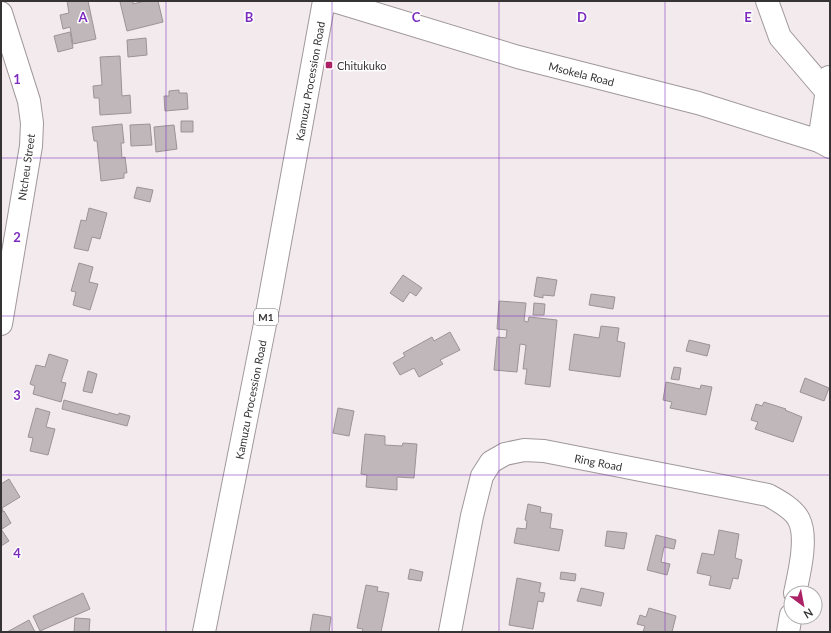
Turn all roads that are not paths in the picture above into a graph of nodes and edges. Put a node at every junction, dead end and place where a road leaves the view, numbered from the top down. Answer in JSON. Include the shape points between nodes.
{"nodes":[{"id":1,"x":324,"y":1,"type":"edge"},
{"id":2,"x":334,"y":1,"type":"edge"},
{"id":3,"x":767,"y":1,"type":"edge"},
{"id":4,"x":1,"y":13,"type":"edge"},
{"id":5,"x":828,"y":83,"type":"edge"},
{"id":6,"x":824,"y":144,"type":"edge"},
{"id":7,"x":1,"y":324,"type":"edge"},
{"id":8,"x":797,"y":585,"type":"edge"},
{"id":9,"x":204,"y":632,"type":"edge"},
{"id":10,"x":450,"y":632,"type":"edge"}],
"edges":[{"from":1,"to":9,"type":"main road","name":"Kamuzu Procession Road","number":"M1","via":[[265,324]]},
{"from":2,"to":6,"type":"main road","name":"Msokela Road","via":[[518,57],[698,104]]},
{"from":3,"to":5,"type":"main road","via":[[780,37]]},
{"from":4,"to":7,"type":"main road","name":"Ntcheu Street","via":[[29,101],[32,123],[31,146]]},
{"from":5,"to":6,"type":"main road"},
{"from":8,"to":10,"type":"main road","name":"Ring Road","via":[[803,539],[799,520],[786,505],[768,495],[544,451],[524,450],[505,454],[491,462],[482,476]]}]}
